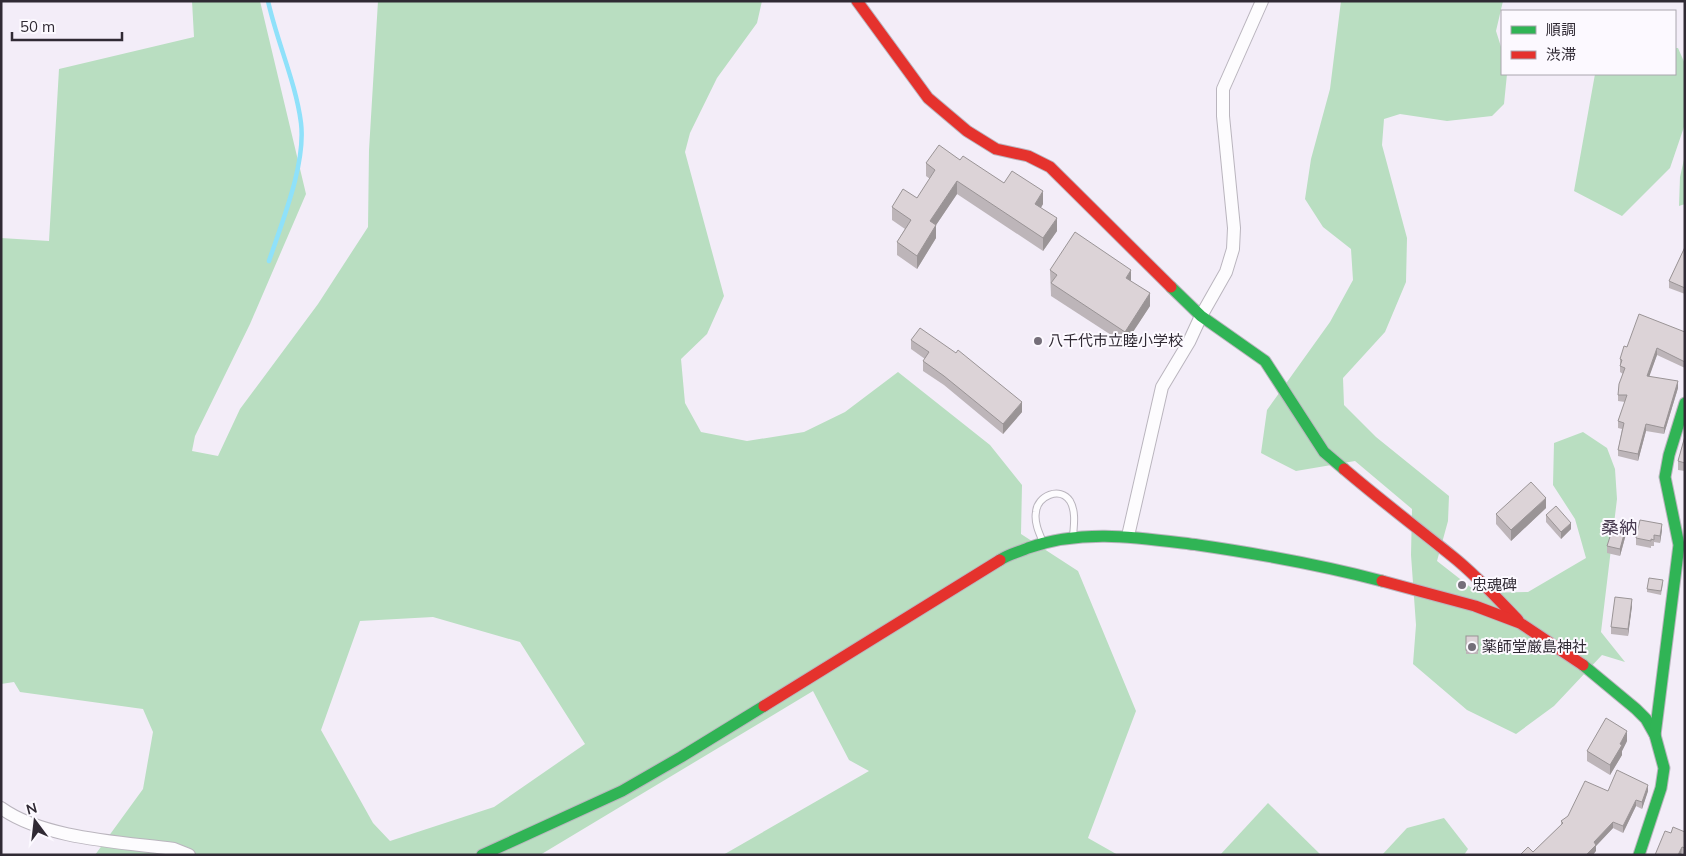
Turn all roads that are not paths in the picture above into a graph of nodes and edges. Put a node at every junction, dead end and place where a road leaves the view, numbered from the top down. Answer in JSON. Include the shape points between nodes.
{"nodes":[{"id":1,"x":857,"y":1,"type":"edge"},
{"id":2,"x":1262,"y":1,"type":"edge"},
{"id":3,"x":1201,"y":316,"type":"junction"},
{"id":4,"x":1685,"y":403,"type":"edge"},
{"id":5,"x":1128,"y":536,"type":"junction"},
{"id":6,"x":1072,"y":539,"type":"junction"},
{"id":7,"x":1043,"y":543,"type":"junction"},
{"id":8,"x":1520,"y":623,"type":"junction"},
{"id":9,"x":1655,"y":735,"type":"junction"},
{"id":10,"x":1,"y":808,"type":"edge"},
{"id":11,"x":189,"y":855,"type":"edge"},
{"id":12,"x":482,"y":855,"type":"edge"},
{"id":13,"x":1639,"y":855,"type":"edge"}],
"edges":[{"from":1,"to":3,"type":"street","via":[[928,98],[967,131],[996,149],[1028,156],[1050,167]]},
{"from":2,"to":3,"type":"street","via":[[1224,89],[1223,116],[1234,228],[1233,249],[1226,272]]},
{"from":3,"to":5,"type":"street","via":[[1162,387]]},
{"from":3,"to":8,"type":"street","via":[[1265,361],[1324,452],[1453,557]]},
{"from":4,"to":9,"type":"street","via":[[1665,477],[1679,545]]},
{"from":5,"to":6,"type":"street"},
{"from":5,"to":8,"type":"street","via":[[1262,554],[1339,570],[1475,606]]},
{"from":6,"to":7,"type":"street"},
{"from":6,"to":7,"type":"lane","via":[[1074,523],[1070,502],[1065,496],[1052,494],[1042,499],[1035,513]]},
{"from":7,"to":12,"type":"street","via":[[1006,556],[622,791]]},
{"from":8,"to":9,"type":"street","via":[[1575,659],[1636,709]]},
{"from":9,"to":13,"type":"street","via":[[1664,768],[1661,788]]},
{"from":10,"to":11,"type":"street","via":[[13,817],[65,834],[174,849]]}]}
